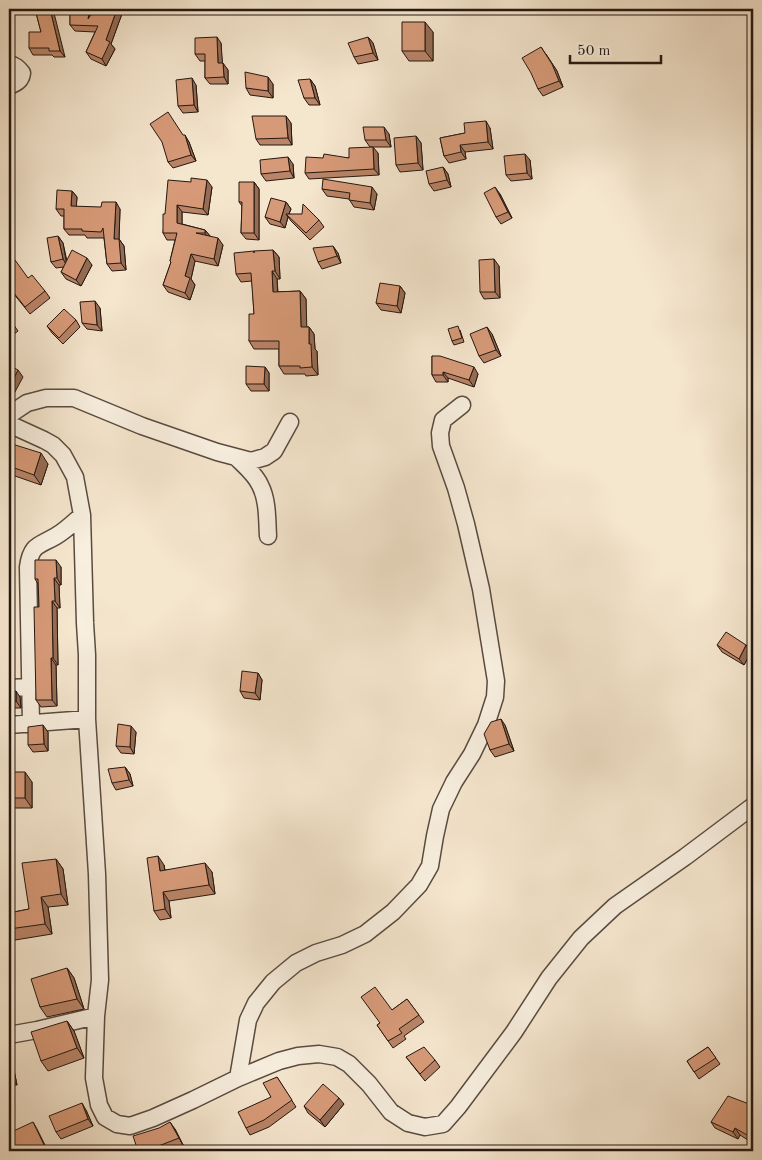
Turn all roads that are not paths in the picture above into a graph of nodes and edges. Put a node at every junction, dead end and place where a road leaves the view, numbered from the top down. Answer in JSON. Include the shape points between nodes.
{"nodes":[{"id":1,"x":9,"y":64,"type":"edge"},
{"id":2,"x":9,"y":86,"type":"edge"},
{"id":3,"x":462,"y":405,"type":"dead end"},
{"id":4,"x":9,"y":414,"type":"edge"},
{"id":5,"x":290,"y":422,"type":"dead end"},
{"id":6,"x":9,"y":424,"type":"edge"},
{"id":7,"x":237,"y":458,"type":"junction"},
{"id":8,"x":82,"y":516,"type":"junction"},
{"id":9,"x":268,"y":536,"type":"dead end"},
{"id":10,"x":30,"y":687,"type":"junction"},
{"id":11,"x":9,"y":688,"type":"edge"},
{"id":12,"x":87,"y":718,"type":"junction"},
{"id":13,"x":31,"y":724,"type":"junction"},
{"id":14,"x":9,"y":725,"type":"edge"},
{"id":15,"x":753,"y":806,"type":"edge"},
{"id":16,"x":96,"y":1016,"type":"junction"},
{"id":17,"x":9,"y":1035,"type":"edge"},
{"id":18,"x":238,"y":1078,"type":"junction"}],
"edges":[{"from":1,"to":2,"type":"street","via":[[22,73],[16,84]]},
{"from":3,"to":18,"type":"street","via":[[443,420],[440,433],[481,589],[496,682],[486,725],[441,809],[430,866],[419,885],[393,912],[365,934],[296,963],[273,982],[256,1003],[248,1020]]},
{"from":4,"to":7,"type":"street","via":[[27,403],[46,398],[74,398],[142,426]]},
{"from":5,"to":7,"type":"street","via":[[274,451],[251,461]]},
{"from":6,"to":8,"type":"street","via":[[44,440],[63,454],[75,477]]},
{"from":7,"to":9,"type":"street","via":[[261,486],[266,501]]},
{"from":8,"to":10,"type":"street","via":[[56,536],[38,544],[29,559]]},
{"from":8,"to":12,"type":"street"},
{"from":10,"to":11,"type":"street"},
{"from":10,"to":13,"type":"street"},
{"from":12,"to":13,"type":"street"},
{"from":12,"to":16,"type":"street","via":[[97,874],[100,980]]},
{"from":13,"to":14,"type":"street"},
{"from":15,"to":18,"type":"street","via":[[615,906],[580,938],[548,978],[514,1032],[443,1124],[426,1127],[408,1123],[391,1112],[349,1064],[337,1058],[318,1054],[298,1056]]},
{"from":16,"to":17,"type":"street"},
{"from":16,"to":18,"type":"street","via":[[94,1078],[99,1105],[105,1117],[116,1124],[130,1126],[153,1118]]}]}
